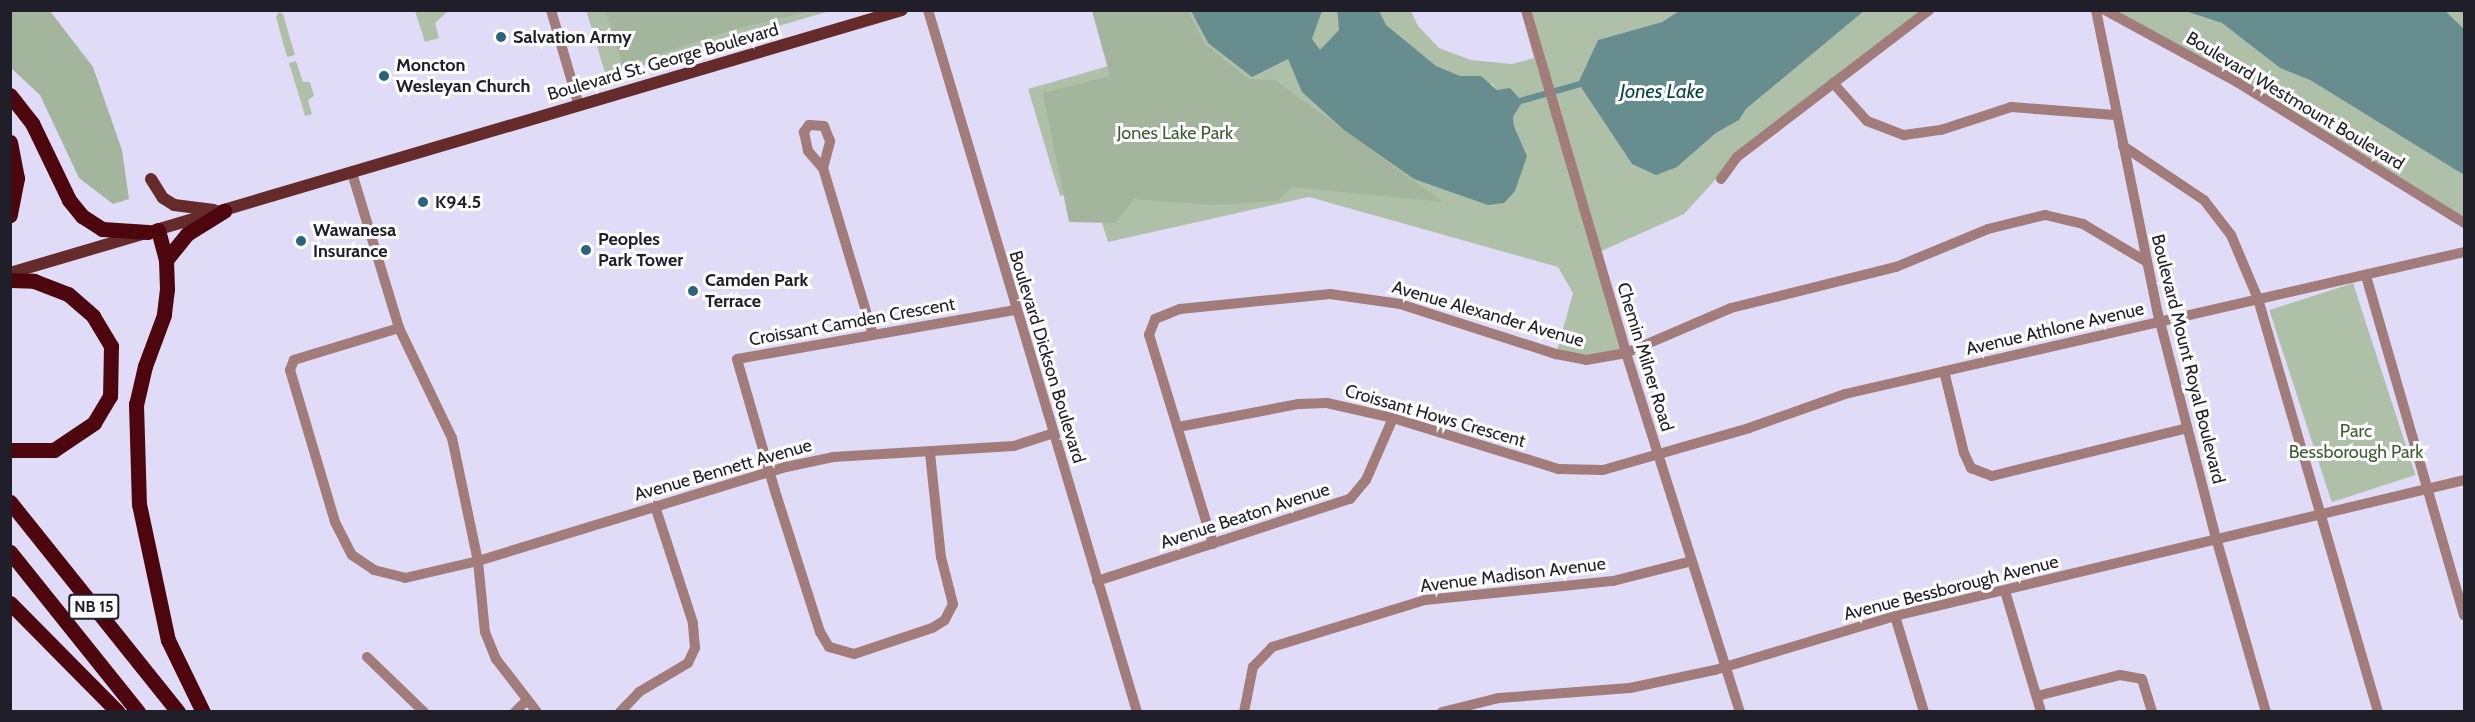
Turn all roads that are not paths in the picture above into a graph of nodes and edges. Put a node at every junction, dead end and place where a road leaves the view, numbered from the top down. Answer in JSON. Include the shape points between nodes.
{"nodes":[{"id":1,"x":551,"y":10,"type":"edge"},
{"id":2,"x":902,"y":10,"type":"edge"},
{"id":3,"x":928,"y":10,"type":"edge"},
{"id":4,"x":1526,"y":10,"type":"edge"},
{"id":5,"x":1929,"y":10,"type":"edge"},
{"id":6,"x":2096,"y":10,"type":"edge"},
{"id":7,"x":2105,"y":10,"type":"edge"},
{"id":8,"x":1833,"y":83,"type":"junction"},
{"id":9,"x":10,"y":95,"type":"edge"},
{"id":10,"x":579,"y":105,"type":"junction"},
{"id":11,"x":2115,"y":114,"type":"junction"},
{"id":12,"x":10,"y":142,"type":"edge"},
{"id":13,"x":2123,"y":146,"type":"junction"},
{"id":14,"x":824,"y":168,"type":"dead end"},
{"id":15,"x":352,"y":173,"type":"junction"},
{"id":16,"x":151,"y":179,"type":"dead end"},
{"id":17,"x":1720,"y":179,"type":"dead end"},
{"id":18,"x":224,"y":211,"type":"junction"},
{"id":19,"x":10,"y":214,"type":"edge"},
{"id":20,"x":2464,"y":223,"type":"edge"},
{"id":21,"x":153,"y":231,"type":"junction"},
{"id":22,"x":2464,"y":252,"type":"edge"},
{"id":23,"x":166,"y":260,"type":"junction"},
{"id":24,"x":2146,"y":262,"type":"junction"},
{"id":25,"x":10,"y":273,"type":"edge"},
{"id":26,"x":2366,"y":276,"type":"junction"},
{"id":27,"x":10,"y":280,"type":"edge"},
{"id":28,"x":2258,"y":299,"type":"junction"},
{"id":29,"x":1016,"y":310,"type":"junction"},
{"id":30,"x":2160,"y":322,"type":"junction"},
{"id":31,"x":399,"y":328,"type":"junction"},
{"id":32,"x":873,"y":335,"type":"junction"},
{"id":33,"x":1626,"y":353,"type":"junction"},
{"id":34,"x":1944,"y":370,"type":"junction"},
{"id":35,"x":1393,"y":418,"type":"junction"},
{"id":36,"x":1178,"y":427,"type":"junction"},
{"id":37,"x":2187,"y":428,"type":"junction"},
{"id":38,"x":1054,"y":433,"type":"junction"},
{"id":39,"x":10,"y":450,"type":"edge"},
{"id":40,"x":930,"y":453,"type":"junction"},
{"id":41,"x":1659,"y":455,"type":"junction"},
{"id":42,"x":770,"y":472,"type":"junction"},
{"id":43,"x":2464,"y":480,"type":"edge"},
{"id":44,"x":2426,"y":489,"type":"junction"},
{"id":45,"x":10,"y":502,"type":"edge"},
{"id":46,"x":655,"y":506,"type":"junction"},
{"id":47,"x":2320,"y":516,"type":"junction"},
{"id":48,"x":2217,"y":541,"type":"junction"},
{"id":49,"x":1213,"y":544,"type":"junction"},
{"id":50,"x":10,"y":552,"type":"edge"},
{"id":51,"x":478,"y":561,"type":"junction"},
{"id":52,"x":1692,"y":561,"type":"junction"},
{"id":53,"x":1096,"y":581,"type":"junction"},
{"id":54,"x":2005,"y":591,"type":"junction"},
{"id":55,"x":10,"y":603,"type":"edge"},
{"id":56,"x":2464,"y":615,"type":"edge"},
{"id":57,"x":1895,"y":616,"type":"junction"},
{"id":58,"x":367,"y":657,"type":"dead end"},
{"id":59,"x":1726,"y":667,"type":"junction"},
{"id":60,"x":2037,"y":696,"type":"junction"},
{"id":61,"x":526,"y":701,"type":"junction"},
{"id":62,"x":118,"y":711,"type":"edge"},
{"id":63,"x":138,"y":711,"type":"edge"},
{"id":64,"x":178,"y":711,"type":"edge"},
{"id":65,"x":203,"y":711,"type":"edge"},
{"id":66,"x":424,"y":711,"type":"edge"},
{"id":67,"x":515,"y":711,"type":"edge"},
{"id":68,"x":537,"y":711,"type":"edge"},
{"id":69,"x":620,"y":711,"type":"edge"},
{"id":70,"x":1137,"y":711,"type":"edge"},
{"id":71,"x":1244,"y":711,"type":"edge"},
{"id":72,"x":1442,"y":711,"type":"edge"},
{"id":73,"x":1740,"y":711,"type":"edge"},
{"id":74,"x":1924,"y":711,"type":"edge"},
{"id":75,"x":2041,"y":711,"type":"edge"},
{"id":76,"x":2152,"y":711,"type":"edge"},
{"id":77,"x":2266,"y":711,"type":"edge"},
{"id":78,"x":2378,"y":711,"type":"edge"}],
"edges":[{"from":1,"to":10,"type":"street"},
{"from":2,"to":10,"type":"main road","name":"Boulevard St. George Boulevard"},
{"from":3,"to":29,"type":"street","name":"Boulevard Dickson Boulevard"},
{"from":4,"to":33,"type":"street","name":"Chemin Milner Road"},
{"from":5,"to":8,"type":"street"},
{"from":6,"to":11,"type":"street","name":"Boulevard Mount Royal Boulevard"},
{"from":7,"to":20,"type":"street","name":"Boulevard Westmount Boulevard","via":[[2237,82]]},
{"from":8,"to":11,"type":"street","via":[[1867,122],[1904,135],[1941,130],[2011,107]]},
{"from":8,"to":17,"type":"street","via":[[1737,156]]},
{"from":9,"to":21,"type":"highway","via":[[32,123],[69,200],[82,216],[102,229]]},
{"from":10,"to":15,"type":"main road","name":"Boulevard St. George Boulevard"},
{"from":11,"to":13,"type":"street","name":"Boulevard Mount Royal Boulevard"},
{"from":12,"to":19,"type":"highway","via":[[17,178]]},
{"from":13,"to":24,"type":"street","name":"Boulevard Mount Royal Boulevard"},
{"from":13,"to":28,"type":"street","via":[[2204,200],[2231,235]]},
{"from":14,"to":32,"type":"street"},
{"from":15,"to":18,"type":"main road","name":"Boulevard St. George Boulevard"},
{"from":15,"to":31,"type":"street"},
{"from":16,"to":18,"type":"main road","via":[[163,198],[174,206]]},
{"from":18,"to":21,"type":"main road","name":"Boulevard St. George Boulevard"},
{"from":18,"to":23,"type":"highway","via":[[187,234]]},
{"from":21,"to":23,"type":"highway"},
{"from":21,"to":25,"type":"main road","name":"Boulevard St. George Boulevard"},
{"from":22,"to":26,"type":"street","name":"Avenue Athlone Avenue"},
{"from":23,"to":65,"type":"highway","via":[[164,315],[136,405],[136,470],[144,537],[168,640]]},
{"from":24,"to":30,"type":"street","name":"Boulevard Mount Royal Boulevard"},
{"from":24,"to":33,"type":"street","name":"Avenue Alexander Avenue","via":[[2083,224],[2045,215],[1988,229],[1896,267],[1731,308]]},
{"from":26,"to":28,"type":"street","name":"Avenue Athlone Avenue"},
{"from":26,"to":44,"type":"street"},
{"from":27,"to":39,"type":"highway","via":[[34,281],[68,294],[93,315],[111,346],[110,396],[94,423],[54,450]]},
{"from":28,"to":30,"type":"street","name":"Avenue Athlone Avenue"},
{"from":28,"to":47,"type":"street"},
{"from":29,"to":32,"type":"street","name":"Croissant Camden Crescent"},
{"from":29,"to":38,"type":"street","name":"Boulevard Dickson Boulevard"},
{"from":30,"to":34,"type":"street","name":"Avenue Athlone Avenue"},
{"from":30,"to":37,"type":"street","name":"Boulevard Mount Royal Boulevard"},
{"from":31,"to":51,"type":"street","via":[[452,438]]},
{"from":31,"to":51,"type":"street","name":"Avenue Bennett Avenue","via":[[294,360],[290,370],[335,522],[352,555],[374,570],[405,578]]},
{"from":32,"to":42,"type":"street","name":"Croissant Camden Crescent","via":[[737,359]]},
{"from":33,"to":36,"type":"street","name":"Avenue Alexander Avenue","via":[[1586,360],[1400,304],[1330,294],[1180,309],[1155,319],[1149,335]]},
{"from":33,"to":41,"type":"street","name":"Chemin Milner Road"},
{"from":34,"to":37,"type":"street","via":[[1964,453],[1971,468],[1992,476]]},
{"from":34,"to":41,"type":"street","name":"Avenue Athlone Avenue","via":[[1845,394]]},
{"from":35,"to":36,"type":"street","name":"Croissant Hows Crescent","via":[[1327,403],[1299,404]]},
{"from":35,"to":41,"type":"street","name":"Croissant Hows Crescent","via":[[1573,471],[1603,470]]},
{"from":35,"to":49,"type":"street","name":"Avenue Beaton Avenue","via":[[1366,480],[1350,499]]},
{"from":36,"to":49,"type":"street"},
{"from":37,"to":48,"type":"street","name":"Boulevard Mount Royal Boulevard"},
{"from":38,"to":40,"type":"street","name":"Avenue Bennett Avenue","via":[[1014,447]]},
{"from":38,"to":53,"type":"street","name":"Boulevard Dickson Boulevard"},
{"from":40,"to":42,"type":"street","name":"Avenue Bennett Avenue","via":[[833,458]]},
{"from":40,"to":42,"type":"street","via":[[941,557],[953,604],[945,620],[932,628],[854,654],[829,647],[820,632]]},
{"from":41,"to":52,"type":"street","name":"Chemin Milner Road"},
{"from":42,"to":46,"type":"street","name":"Avenue Bennett Avenue"},
{"from":43,"to":44,"type":"street","name":"Avenue Bessborough Avenue"},
{"from":44,"to":47,"type":"street","name":"Avenue Bessborough Avenue"},
{"from":44,"to":56,"type":"street"},
{"from":45,"to":64,"type":"highway","number":"NB 15"},
{"from":46,"to":51,"type":"street","name":"Avenue Bennett Avenue"},
{"from":46,"to":69,"type":"street","via":[[693,622],[695,648],[688,663],[639,692]]},
{"from":47,"to":48,"type":"street","name":"Avenue Bessborough Avenue"},
{"from":47,"to":78,"type":"street"},
{"from":48,"to":54,"type":"street","name":"Avenue Bessborough Avenue"},
{"from":48,"to":77,"type":"street","name":"Boulevard Mount Royal Boulevard"},
{"from":49,"to":53,"type":"street","name":"Avenue Beaton Avenue"},
{"from":50,"to":63,"type":"highway","number":"NB 15"},
{"from":51,"to":61,"type":"street","via":[[485,632],[496,659]]},
{"from":52,"to":59,"type":"street","name":"Chemin Milner Road"},
{"from":52,"to":71,"type":"street","name":"Avenue Madison Avenue","via":[[1613,581],[1425,600],[1272,647],[1253,667]]},
{"from":53,"to":70,"type":"street","name":"Boulevard Dickson Boulevard"},
{"from":54,"to":57,"type":"street","name":"Avenue Bessborough Avenue"},
{"from":54,"to":60,"type":"street"},
{"from":55,"to":62,"type":"highway"},
{"from":57,"to":59,"type":"street","name":"Avenue Bessborough Avenue"},
{"from":57,"to":74,"type":"street"},
{"from":58,"to":66,"type":"street"},
{"from":59,"to":72,"type":"street","name":"Avenue Bessborough Avenue","via":[[1630,688],[1499,698]]},
{"from":59,"to":73,"type":"street","name":"Chemin Milner Road"},
{"from":60,"to":75,"type":"street"},
{"from":60,"to":76,"type":"street","via":[[2120,675],[2142,679]]},
{"from":61,"to":67,"type":"street"},
{"from":61,"to":68,"type":"street"}]}
